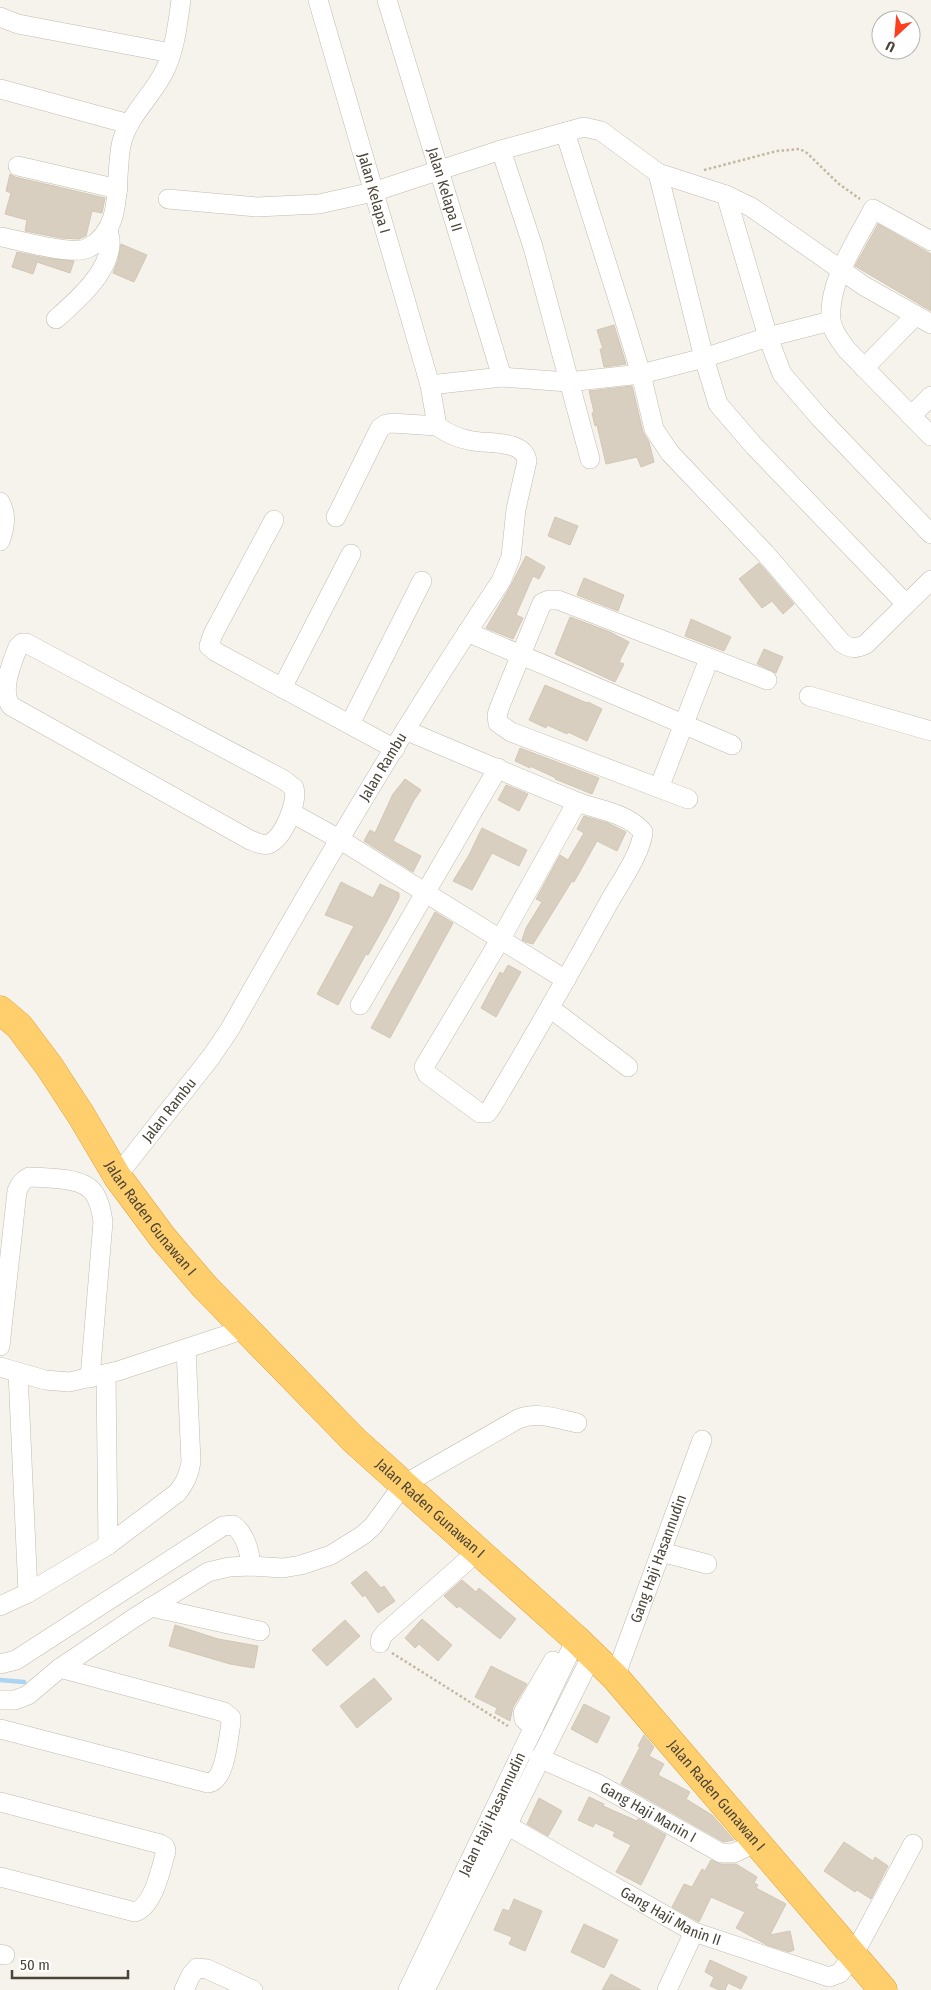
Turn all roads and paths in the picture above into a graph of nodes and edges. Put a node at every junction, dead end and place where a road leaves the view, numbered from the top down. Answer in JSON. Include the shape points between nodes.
{"nodes":[{"id":1,"x":181,"y":0,"type":"edge"},
{"id":2,"x":318,"y":0,"type":"edge"},
{"id":3,"x":387,"y":0,"type":"edge"},
{"id":4,"x":0,"y":17,"type":"edge"},
{"id":5,"x":171,"y":53,"type":"junction"},
{"id":6,"x":0,"y":89,"type":"edge"},
{"id":7,"x":129,"y":124,"type":"junction"},
{"id":8,"x":565,"y":132,"type":"junction"},
{"id":9,"x":501,"y":150,"type":"junction"},
{"id":10,"x":18,"y":166,"type":"dead end"},
{"id":11,"x":439,"y":171,"type":"junction"},
{"id":12,"x":665,"y":175,"type":"junction"},
{"id":13,"x":118,"y":189,"type":"junction"},
{"id":14,"x":373,"y":192,"type":"junction"},
{"id":15,"x":726,"y":194,"type":"junction"},
{"id":16,"x":168,"y":199,"type":"dead end"},
{"id":17,"x":873,"y":209,"type":"junction"},
{"id":18,"x":108,"y":230,"type":"junction"},
{"id":19,"x":2,"y":237,"type":"dead end"},
{"id":20,"x":931,"y":241,"type":"edge"},
{"id":21,"x":842,"y":270,"type":"junction"},
{"id":22,"x":56,"y":319,"type":"dead end"},
{"id":23,"x":924,"y":320,"type":"edge"},
{"id":24,"x":831,"y":321,"type":"junction"},
{"id":25,"x":768,"y":337,"type":"junction"},
{"id":26,"x":704,"y":358,"type":"junction"},
{"id":27,"x":864,"y":368,"type":"junction"},
{"id":28,"x":641,"y":374,"type":"junction"},
{"id":29,"x":502,"y":377,"type":"junction"},
{"id":30,"x":568,"y":382,"type":"junction"},
{"id":31,"x":430,"y":385,"type":"junction"},
{"id":32,"x":931,"y":396,"type":"edge"},
{"id":33,"x":911,"y":416,"type":"junction"},
{"id":34,"x":438,"y":426,"type":"junction"},
{"id":35,"x":931,"y":436,"type":"edge"},
{"id":36,"x":590,"y":459,"type":"dead end"},
{"id":37,"x":0,"y":502,"type":"edge"},
{"id":38,"x":336,"y":517,"type":"dead end"},
{"id":39,"x":274,"y":520,"type":"dead end"},
{"id":40,"x":931,"y":534,"type":"edge"},
{"id":41,"x":0,"y":541,"type":"edge"},
{"id":42,"x":351,"y":554,"type":"dead end"},
{"id":43,"x":931,"y":580,"type":"edge"},
{"id":44,"x":422,"y":581,"type":"dead end"},
{"id":45,"x":905,"y":603,"type":"junction"},
{"id":46,"x":467,"y":632,"type":"junction"},
{"id":47,"x":520,"y":654,"type":"junction"},
{"id":48,"x":709,"y":659,"type":"junction"},
{"id":49,"x":767,"y":680,"type":"dead end"},
{"id":50,"x":282,"y":688,"type":"junction"},
{"id":51,"x":809,"y":696,"type":"dead end"},
{"id":52,"x":350,"y":724,"type":"junction"},
{"id":53,"x":683,"y":724,"type":"junction"},
{"id":54,"x":405,"y":730,"type":"junction"},
{"id":55,"x":931,"y":730,"type":"edge"},
{"id":56,"x":732,"y":745,"type":"dead end"},
{"id":57,"x":395,"y":748,"type":"junction"},
{"id":58,"x":498,"y":768,"type":"junction"},
{"id":59,"x":659,"y":788,"type":"junction"},
{"id":60,"x":688,"y":799,"type":"dead end"},
{"id":61,"x":577,"y":802,"type":"junction"},
{"id":62,"x":292,"y":813,"type":"junction"},
{"id":63,"x":339,"y":839,"type":"junction"},
{"id":64,"x":426,"y":894,"type":"junction"},
{"id":65,"x":500,"y":940,"type":"junction"},
{"id":66,"x":566,"y":980,"type":"junction"},
{"id":67,"x":360,"y":1005,"type":"dead end"},
{"id":68,"x":550,"y":1008,"type":"junction"},
{"id":69,"x":0,"y":1010,"type":"edge"},
{"id":70,"x":628,"y":1067,"type":"dead end"},
{"id":71,"x":118,"y":1176,"type":"junction"},
{"id":72,"x":245,"y":1329,"type":"junction"},
{"id":73,"x":0,"y":1346,"type":"edge"},
{"id":74,"x":186,"y":1349,"type":"junction"},
{"id":75,"x":9,"y":1369,"type":"edge"},
{"id":76,"x":98,"y":1376,"type":"junction"},
{"id":77,"x":578,"y":1423,"type":"dead end"},
{"id":78,"x":702,"y":1440,"type":"dead end"},
{"id":79,"x":403,"y":1485,"type":"junction"},
{"id":80,"x":108,"y":1545,"type":"junction"},
{"id":81,"x":478,"y":1552,"type":"junction"},
{"id":82,"x":660,"y":1552,"type":"junction"},
{"id":83,"x":248,"y":1553,"type":"junction"},
{"id":84,"x":707,"y":1564,"type":"dead end"},
{"id":85,"x":28,"y":1593,"type":"junction"},
{"id":86,"x":0,"y":1606,"type":"edge"},
{"id":87,"x":151,"y":1607,"type":"junction"},
{"id":88,"x":260,"y":1631,"type":"dead end"},
{"id":89,"x":579,"y":1642,"type":"junction"},
{"id":90,"x":380,"y":1643,"type":"joint"},
{"id":91,"x":0,"y":1664,"type":"edge"},
{"id":92,"x":60,"y":1668,"type":"junction"},
{"id":93,"x":615,"y":1677,"type":"junction"},
{"id":94,"x":0,"y":1700,"type":"edge"},
{"id":95,"x":0,"y":1729,"type":"edge"},
{"id":96,"x":531,"y":1733,"type":"junction"},
{"id":97,"x":542,"y":1754,"type":"junction"},
{"id":98,"x":0,"y":1802,"type":"edge"},
{"id":99,"x":499,"y":1821,"type":"junction"},
{"id":100,"x":756,"y":1842,"type":"junction"},
{"id":101,"x":913,"y":1844,"type":"dead end"},
{"id":102,"x":0,"y":1876,"type":"edge"},
{"id":103,"x":455,"y":1911,"type":"junction"},
{"id":104,"x":694,"y":1932,"type":"junction"},
{"id":105,"x":854,"y":1954,"type":"junction"},
{"id":106,"x":184,"y":1990,"type":"edge"},
{"id":107,"x":254,"y":1990,"type":"edge"},
{"id":108,"x":408,"y":1990,"type":"edge"},
{"id":109,"x":425,"y":1990,"type":"edge"},
{"id":110,"x":667,"y":1990,"type":"edge"},
{"id":111,"x":883,"y":1990,"type":"edge"}],
"edges":[{"from":1,"to":5,"type":"street"},
{"from":2,"to":14,"type":"street","name":"Jalan Kelapa I"},
{"from":3,"to":11,"type":"street","name":"Jalan Kelapa II"},
{"from":4,"to":5,"type":"street","via":[[13,23]]},
{"from":5,"to":7,"type":"street","via":[[165,70]]},
{"from":6,"to":7,"type":"street"},
{"from":7,"to":13,"type":"street","via":[[120,151]]},
{"from":8,"to":9,"type":"street"},
{"from":8,"to":12,"type":"street","via":[[584,127],[601,131]]},
{"from":8,"to":28,"type":"street"},
{"from":9,"to":11,"type":"street"},
{"from":9,"to":30,"type":"street","via":[[533,247]]},
{"from":10,"to":13,"type":"street"},
{"from":11,"to":14,"type":"street"},
{"from":11,"to":29,"type":"street","name":"Jalan Kelapa II"},
{"from":12,"to":15,"type":"street"},
{"from":12,"to":17,"type":"path","via":[[800,149]]},
{"from":12,"to":26,"type":"street"},
{"from":13,"to":18,"type":"street"},
{"from":14,"to":16,"type":"street","via":[[319,204],[292,206],[257,207]]},
{"from":14,"to":31,"type":"street","name":"Jalan Kelapa I"},
{"from":15,"to":21,"type":"street","via":[[768,217]]},
{"from":15,"to":25,"type":"street"},
{"from":17,"to":20,"type":"street"},
{"from":17,"to":21,"type":"street"},
{"from":18,"to":19,"type":"street","via":[[89,247],[74,251]]},
{"from":18,"to":22,"type":"street","via":[[110,243],[104,266],[82,295]]},
{"from":21,"to":23,"type":"street"},
{"from":21,"to":24,"type":"street","via":[[835,286]]},
{"from":23,"to":27,"type":"street"},
{"from":24,"to":25,"type":"street"},
{"from":24,"to":27,"type":"street","via":[[838,338]]},
{"from":25,"to":26,"type":"street"},
{"from":25,"to":40,"type":"street","via":[[782,374]]},
{"from":26,"to":28,"type":"street"},
{"from":26,"to":45,"type":"street","via":[[718,404]]},
{"from":27,"to":33,"type":"street"},
{"from":28,"to":30,"type":"street"},
{"from":28,"to":45,"type":"street","via":[[654,429],[665,447],[765,553],[842,643],[850,648],[866,644]]},
{"from":29,"to":30,"type":"street"},
{"from":29,"to":31,"type":"street"},
{"from":30,"to":36,"type":"street"},
{"from":31,"to":34,"type":"street"},
{"from":32,"to":33,"type":"street"},
{"from":33,"to":35,"type":"street"},
{"from":34,"to":38,"type":"street","via":[[392,423],[380,428]]},
{"from":34,"to":46,"type":"street","name":"Jalan Rambu","via":[[445,432],[464,438],[519,448],[528,461],[516,509],[507,569]]},
{"from":37,"to":41,"type":"street","via":[[5,520]]},
{"from":39,"to":50,"type":"street","via":[[209,646]]},
{"from":42,"to":50,"type":"street"},
{"from":43,"to":45,"type":"street"},
{"from":44,"to":52,"type":"street"},
{"from":46,"to":47,"type":"street"},
{"from":46,"to":54,"type":"street","name":"Jalan Rambu"},
{"from":47,"to":48,"type":"street","via":[[538,609],[549,600],[558,600]]},
{"from":47,"to":53,"type":"street"},
{"from":47,"to":59,"type":"street","via":[[497,715],[502,727]]},
{"from":48,"to":49,"type":"street"},
{"from":48,"to":53,"type":"street"},
{"from":50,"to":52,"type":"street"},
{"from":51,"to":55,"type":"street"},
{"from":52,"to":57,"type":"street"},
{"from":53,"to":56,"type":"street"},
{"from":53,"to":59,"type":"street"},
{"from":54,"to":57,"type":"street","name":"Jalan Rambu"},
{"from":54,"to":58,"type":"street"},
{"from":57,"to":63,"type":"street","name":"Jalan Rambu"},
{"from":58,"to":61,"type":"street"},
{"from":58,"to":64,"type":"street"},
{"from":59,"to":60,"type":"street"},
{"from":61,"to":65,"type":"street"},
{"from":61,"to":66,"type":"street","via":[[624,818],[638,825],[643,832],[631,863]]},
{"from":62,"to":62,"type":"street","via":[[296,794],[284,780],[26,643],[18,647],[3,692],[11,706],[260,844],[269,844],[277,837]]},
{"from":62,"to":63,"type":"street"},
{"from":63,"to":64,"type":"street"},
{"from":63,"to":71,"type":"street","name":"Jalan Rambu","via":[[230,1029]]},
{"from":64,"to":65,"type":"street"},
{"from":64,"to":67,"type":"street"},
{"from":65,"to":66,"type":"street"},
{"from":65,"to":68,"type":"street","via":[[425,1064],[425,1071],[480,1113],[487,1113]]},
{"from":66,"to":68,"type":"street"},
{"from":68,"to":70,"type":"street"},
{"from":69,"to":71,"type":"highway","name":"Jalan Raden Gunawan I","via":[[19,1026],[49,1066]]},
{"from":71,"to":72,"type":"highway","name":"Jalan Raden Gunawan I","via":[[163,1238]]},
{"from":72,"to":74,"type":"street"},
{"from":72,"to":79,"type":"highway","name":"Jalan Raden Gunawan I","via":[[355,1442]]},
{"from":73,"to":76,"type":"street","via":[[17,1191],[22,1180],[29,1177],[76,1181],[88,1185],[97,1196],[103,1222]]},
{"from":74,"to":76,"type":"street"},
{"from":74,"to":80,"type":"street","via":[[189,1476],[177,1493]]},
{"from":75,"to":76,"type":"street","via":[[45,1380],[69,1382]]},
{"from":75,"to":85,"type":"street"},
{"from":76,"to":80,"type":"street"},
{"from":77,"to":79,"type":"street","via":[[528,1415]]},
{"from":78,"to":82,"type":"street","name":"Gang Haji Hasannudin"},
{"from":79,"to":81,"type":"highway","name":"Jalan Raden Gunawan I"},
{"from":79,"to":83,"type":"street","via":[[373,1526],[331,1554],[301,1566],[283,1568]]},
{"from":80,"to":85,"type":"street"},
{"from":81,"to":89,"type":"highway","name":"Jalan Raden Gunawan I"},
{"from":81,"to":90,"type":"street","via":[[385,1633]]},
{"from":82,"to":84,"type":"street"},
{"from":82,"to":93,"type":"street","name":"Gang Haji Hasannudin"},
{"from":83,"to":87,"type":"street","via":[[208,1572]]},
{"from":83,"to":91,"type":"street","via":[[237,1528],[223,1526],[16,1660]]},
{"from":85,"to":86,"type":"street"},
{"from":87,"to":88,"type":"street"},
{"from":87,"to":92,"type":"street"},
{"from":89,"to":93,"type":"highway","name":"Jalan Raden Gunawan I"},
{"from":89,"to":96,"type":"street","via":[[524,1713]]},
{"from":89,"to":97,"type":"street","name":"Jalan Haji Hasannudin"},
{"from":90,"to":96,"type":"path","via":[[383,1648]]},
{"from":92,"to":94,"type":"street","via":[[21,1699]]},
{"from":92,"to":95,"type":"street","via":[[228,1715],[231,1723],[220,1776],[208,1783]]},
{"from":93,"to":100,"type":"highway","name":"Jalan Raden Gunawan I"},
{"from":96,"to":97,"type":"street","name":"Gang Haji Manin I"},
{"from":96,"to":99,"type":"street","name":"Jalan Haji Hasannudin"},
{"from":97,"to":99,"type":"street","name":"Jalan Haji Hasannudin"},
{"from":97,"to":100,"type":"street","name":"Gang Haji Manin I","via":[[721,1853],[734,1854]]},
{"from":98,"to":102,"type":"street","via":[[160,1844],[166,1851],[154,1890],[144,1907],[135,1912]]},
{"from":99,"to":103,"type":"street","name":"Jalan Haji Hasannudin"},
{"from":99,"to":104,"type":"street","name":"Gang Haji Manin II"},
{"from":100,"to":105,"type":"highway","name":"Jalan Raden Gunawan I"},
{"from":101,"to":105,"type":"street","name":"Gang Haji Manin II"},
{"from":103,"to":108,"type":"street","name":"Jalan Haji Hasannudin"},
{"from":103,"to":109,"type":"street","name":"Jalan Haji Hasannudin"},
{"from":104,"to":105,"type":"street","name":"Gang Haji Manin II","via":[[829,1977],[840,1973]]},
{"from":104,"to":110,"type":"street"},
{"from":105,"to":111,"type":"highway","name":"Jalan Raden Gunawan I"},
{"from":106,"to":107,"type":"street","via":[[197,1968],[207,1969]]}]}
